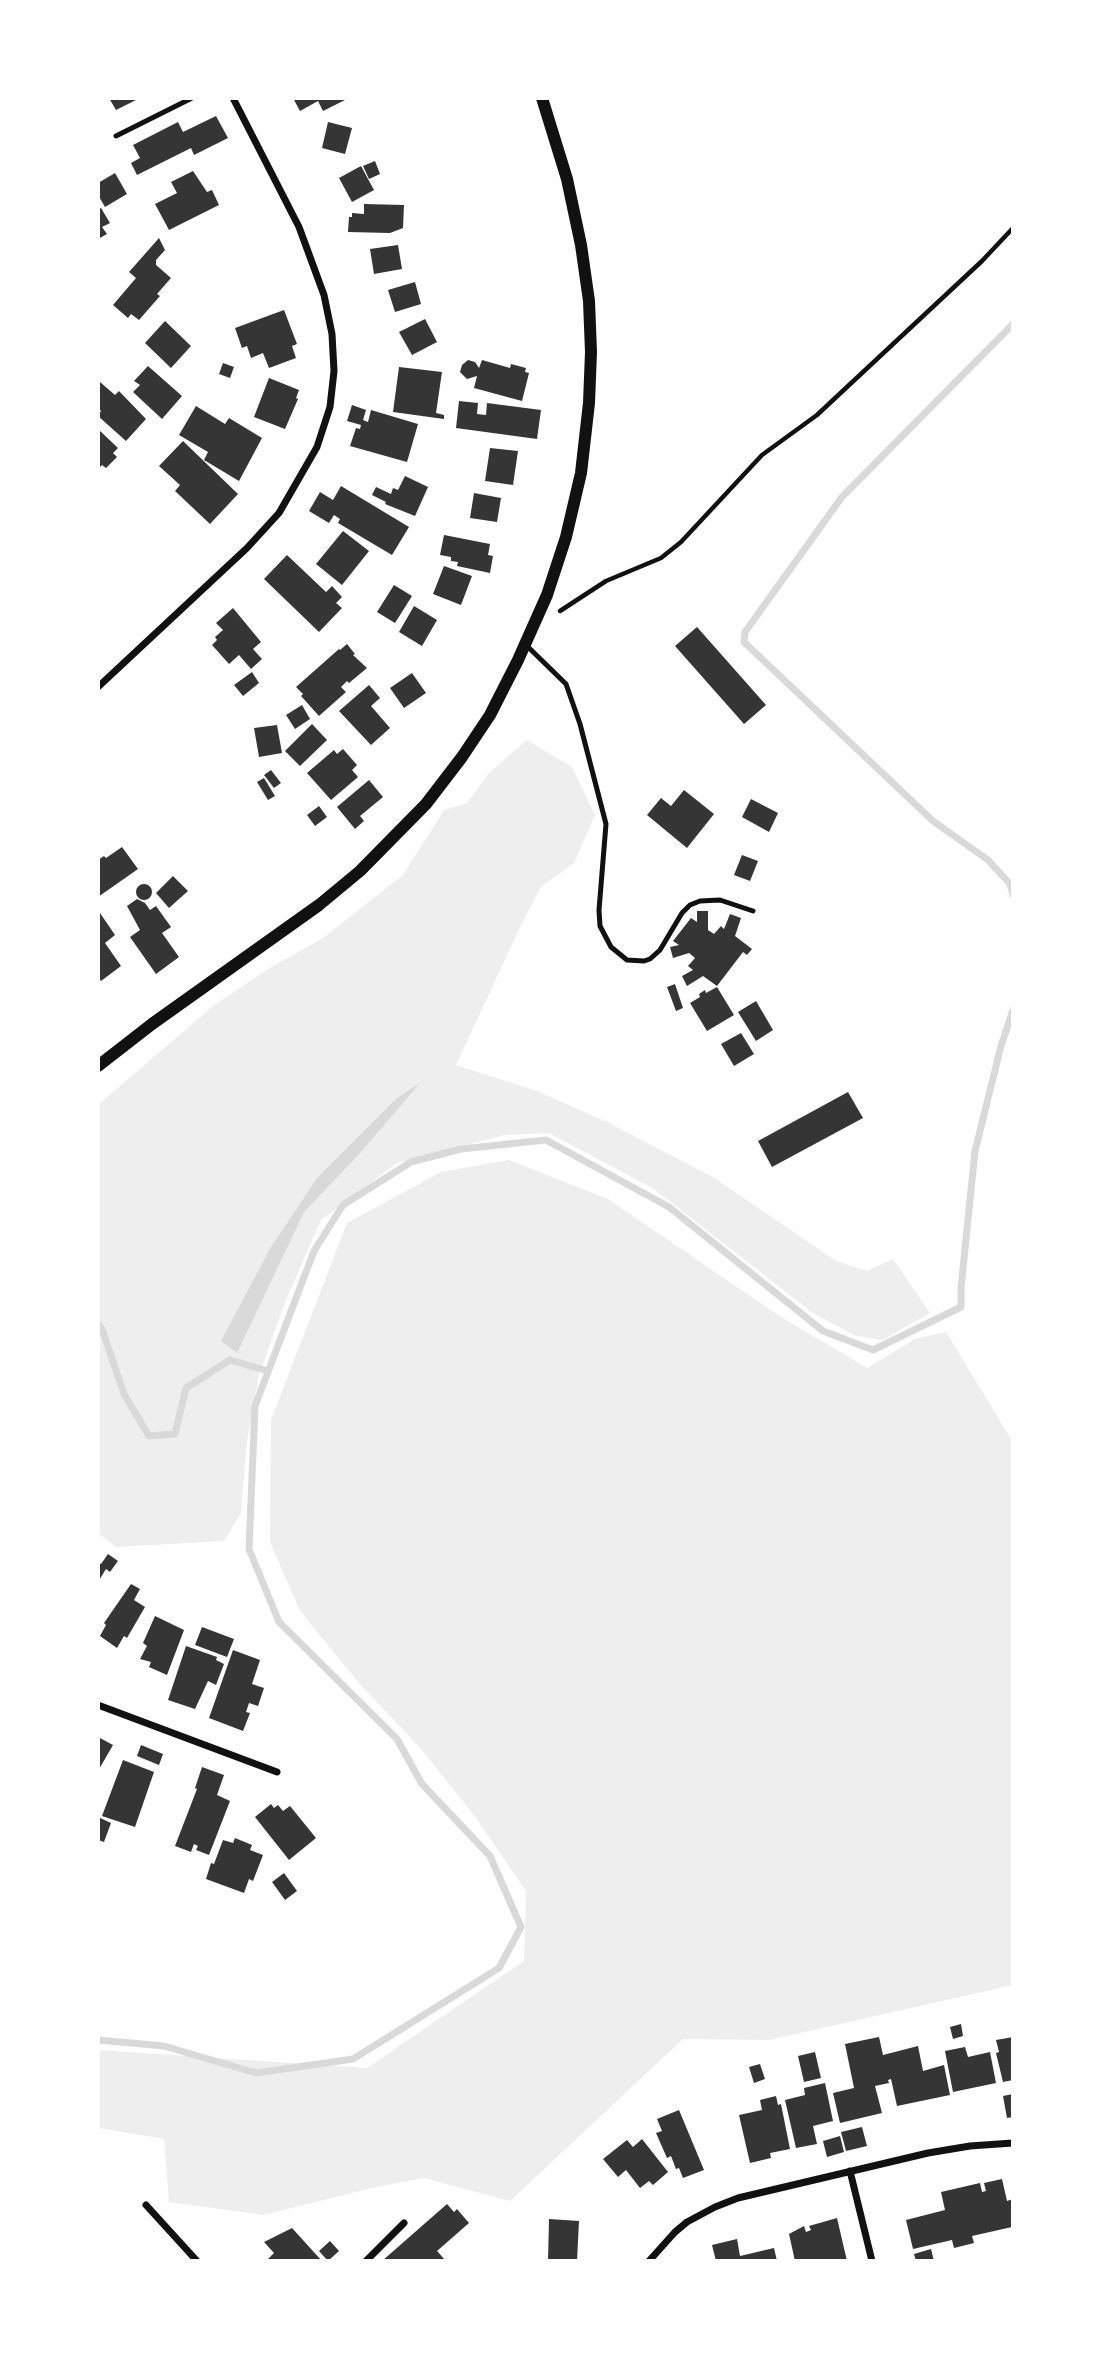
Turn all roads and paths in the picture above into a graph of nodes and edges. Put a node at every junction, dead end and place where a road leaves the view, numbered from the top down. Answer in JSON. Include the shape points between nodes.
{"nodes":[{"id":1,"x":192,"y":98,"type":"edge"},
{"id":2,"x":233,"y":98,"type":"edge"},
{"id":3,"x":542,"y":98,"type":"edge"},
{"id":4,"x":116,"y":136,"type":"dead end"},
{"id":5,"x":1013,"y":228,"type":"edge"},
{"id":6,"x":533,"y":628,"type":"junction"},
{"id":7,"x":525,"y":644,"type":"junction"},
{"id":8,"x":98,"y":687,"type":"edge"},
{"id":9,"x":753,"y":911,"type":"dead end"},
{"id":10,"x":98,"y":1066,"type":"edge"},
{"id":11,"x":98,"y":1705,"type":"edge"},
{"id":12,"x":277,"y":1772,"type":"dead end"},
{"id":13,"x":1013,"y":2143,"type":"edge"},
{"id":14,"x":850,"y":2171,"type":"junction"},
{"id":15,"x":146,"y":2205,"type":"dead end"},
{"id":16,"x":404,"y":2223,"type":"dead end"},
{"id":17,"x":197,"y":2261,"type":"edge"},
{"id":18,"x":366,"y":2261,"type":"edge"},
{"id":19,"x":649,"y":2261,"type":"edge"},
{"id":20,"x":872,"y":2261,"type":"edge"}],
"edges":[{"from":1,"to":4,"type":"lane"},
{"from":2,"to":8,"type":"street","via":[[299,227],[324,295],[334,371],[330,407],[317,447],[279,513]]},
{"from":3,"to":6,"type":"street","via":[[581,245],[591,352],[581,473],[566,537]]},
{"from":5,"to":6,"type":"path","via":[[817,415],[762,455],[661,558],[606,581]]},
{"from":6,"to":7,"type":"street"},
{"from":7,"to":9,"type":"lane","via":[[566,684],[583,736],[607,824],[599,910],[600,926],[611,947],[626,960],[650,959],[682,912],[700,901],[720,900]]},
{"from":7,"to":10,"type":"street","via":[[490,715],[462,757],[391,841],[319,905]]},
{"from":11,"to":12,"type":"street"},
{"from":13,"to":14,"type":"street","via":[[970,2146]]},
{"from":14,"to":19,"type":"street","via":[[715,2207],[675,2232]]},
{"from":14,"to":20,"type":"street"},
{"from":15,"to":17,"type":"street"},
{"from":16,"to":18,"type":"street"}]}
